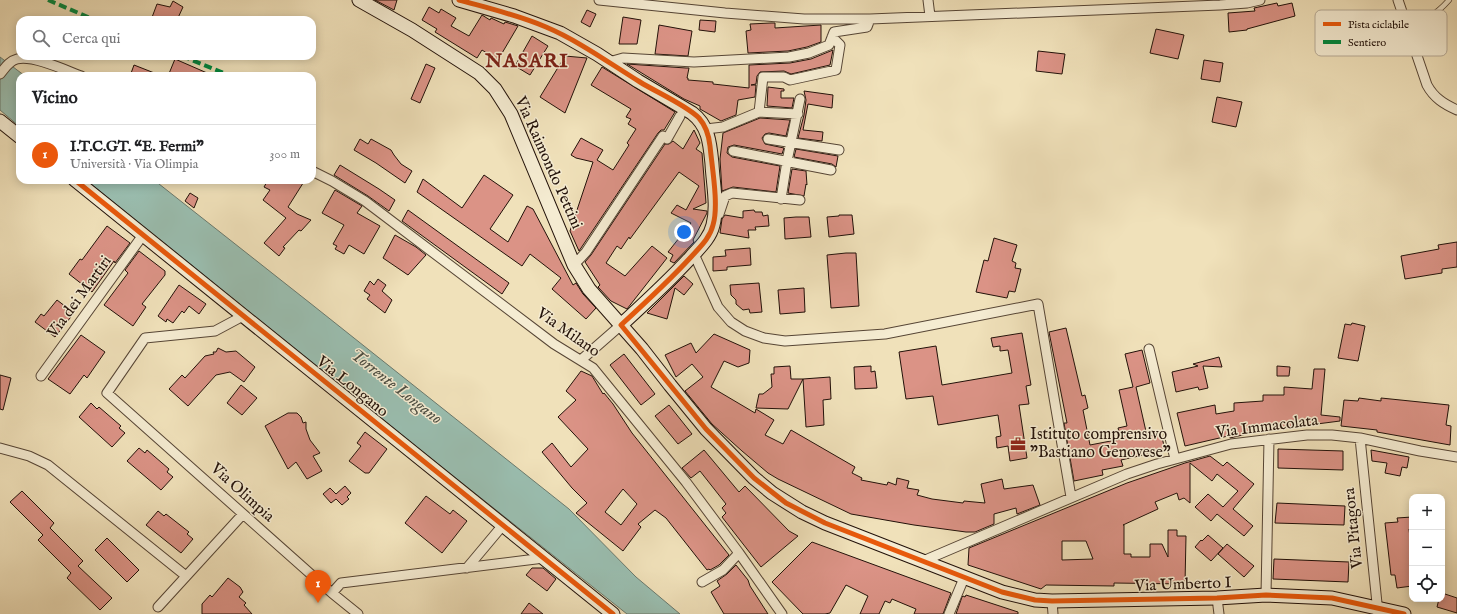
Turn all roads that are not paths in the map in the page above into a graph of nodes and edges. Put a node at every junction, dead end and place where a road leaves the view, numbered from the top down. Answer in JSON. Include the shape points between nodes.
{"nodes":[{"id":1,"x":359,"y":0,"type":"edge"},
{"id":2,"x":459,"y":0,"type":"edge"},
{"id":3,"x":599,"y":0,"type":"edge"},
{"id":4,"x":928,"y":0,"type":"edge"},
{"id":5,"x":1260,"y":0,"type":"edge"},
{"id":6,"x":1398,"y":0,"type":"edge"},
{"id":7,"x":1449,"y":0,"type":"edge"},
{"id":8,"x":1402,"y":10,"type":"edge"},
{"id":9,"x":1440,"y":10,"type":"edge"},
{"id":10,"x":930,"y":16,"type":"junction"},
{"id":11,"x":870,"y":19,"type":"junction"},
{"id":12,"x":832,"y":37,"type":"junction"},
{"id":13,"x":1417,"y":56,"type":"edge"},
{"id":14,"x":16,"y":60,"type":"edge"},
{"id":15,"x":32,"y":60,"type":"edge"},
{"id":16,"x":609,"y":62,"type":"junction"},
{"id":17,"x":70,"y":72,"type":"edge"},
{"id":18,"x":0,"y":74,"type":"edge"},
{"id":19,"x":800,"y":100,"type":"dead end"},
{"id":20,"x":1457,"y":110,"type":"edge"},
{"id":21,"x":759,"y":112,"type":"junction"},
{"id":22,"x":798,"y":114,"type":"junction"},
{"id":23,"x":680,"y":116,"type":"dead end"},
{"id":24,"x":0,"y":121,"type":"edge"},
{"id":25,"x":706,"y":129,"type":"junction"},
{"id":26,"x":16,"y":134,"type":"edge"},
{"id":27,"x":768,"y":139,"type":"dead end"},
{"id":28,"x":792,"y":143,"type":"junction"},
{"id":29,"x":839,"y":150,"type":"dead end"},
{"id":30,"x":733,"y":151,"type":"dead end"},
{"id":31,"x":787,"y":162,"type":"junction"},
{"id":32,"x":831,"y":170,"type":"dead end"},
{"id":33,"x":316,"y":173,"type":"edge"},
{"id":34,"x":80,"y":184,"type":"edge"},
{"id":35,"x":781,"y":199,"type":"junction"},
{"id":36,"x":800,"y":200,"type":"dead end"},
{"id":37,"x":715,"y":217,"type":"junction"},
{"id":38,"x":143,"y":235,"type":"junction"},
{"id":39,"x":694,"y":254,"type":"junction"},
{"id":40,"x":574,"y":265,"type":"junction"},
{"id":41,"x":243,"y":316,"type":"junction"},
{"id":42,"x":621,"y":325,"type":"junction"},
{"id":43,"x":1149,"y":349,"type":"dead end"},
{"id":44,"x":581,"y":360,"type":"junction"},
{"id":45,"x":40,"y":376,"type":"dead end"},
{"id":46,"x":1360,"y":438,"type":"junction"},
{"id":47,"x":1269,"y":439,"type":"junction"},
{"id":48,"x":0,"y":448,"type":"edge"},
{"id":49,"x":1457,"y":457,"type":"edge"},
{"id":50,"x":1175,"y":459,"type":"junction"},
{"id":51,"x":1071,"y":497,"type":"junction"},
{"id":52,"x":243,"y":514,"type":"junction"},
{"id":53,"x":503,"y":525,"type":"junction"},
{"id":54,"x":844,"y":530,"type":"joint"},
{"id":55,"x":739,"y":553,"type":"junction"},
{"id":56,"x":544,"y":558,"type":"junction"},
{"id":57,"x":923,"y":561,"type":"junction"},
{"id":58,"x":467,"y":568,"type":"junction"},
{"id":59,"x":186,"y":576,"type":"junction"},
{"id":60,"x":964,"y":578,"type":"junction"},
{"id":61,"x":702,"y":582,"type":"dead end"},
{"id":62,"x":332,"y":593,"type":"junction"},
{"id":63,"x":1266,"y":595,"type":"junction"},
{"id":64,"x":1218,"y":598,"type":"junction"},
{"id":65,"x":158,"y":607,"type":"dead end"},
{"id":66,"x":1053,"y":608,"type":"edge"},
{"id":67,"x":1378,"y":611,"type":"edge"},
{"id":68,"x":358,"y":614,"type":"edge"},
{"id":69,"x":613,"y":614,"type":"edge"},
{"id":70,"x":782,"y":614,"type":"edge"},
{"id":71,"x":949,"y":614,"type":"edge"},
{"id":72,"x":1219,"y":614,"type":"edge"},
{"id":73,"x":1404,"y":614,"type":"edge"}],
"edges":[{"from":1,"to":40,"type":"street","name":"Via Raimondo Pettini","via":[[479,73],[495,89],[511,114]]},
{"from":2,"to":16,"type":"street","via":[[544,26]]},
{"from":3,"to":11,"type":"street","via":[[778,18]]},
{"from":4,"to":10,"type":"street"},
{"from":5,"to":10,"type":"street","via":[[1247,3]]},
{"from":6,"to":8,"type":"street"},
{"from":7,"to":9,"type":"lane"},
{"from":10,"to":11,"type":"street"},
{"from":11,"to":12,"type":"street","via":[[867,27],[834,32]]},
{"from":12,"to":16,"type":"street","via":[[829,45],[789,57],[694,62],[623,58]]},
{"from":12,"to":21,"type":"street","via":[[840,45],[836,70],[790,80],[784,77],[762,77]]},
{"from":13,"to":20,"type":"street","via":[[1431,93]]},
{"from":14,"to":18,"type":"street","via":[[9,63]]},
{"from":15,"to":17,"type":"street"},
{"from":16,"to":25,"type":"street","via":[[692,113]]},
{"from":19,"to":22,"type":"street"},
{"from":21,"to":22,"type":"street"},
{"from":21,"to":25,"type":"street","via":[[723,127]]},
{"from":22,"to":28,"type":"street"},
{"from":23,"to":40,"type":"street","via":[[667,139],[663,136],[586,252]]},
{"from":24,"to":26,"type":"street"},
{"from":25,"to":37,"type":"street","via":[[710,146]]},
{"from":27,"to":28,"type":"street"},
{"from":28,"to":29,"type":"street"},
{"from":28,"to":31,"type":"street"},
{"from":30,"to":31,"type":"street"},
{"from":31,"to":32,"type":"street"},
{"from":31,"to":35,"type":"street"},
{"from":33,"to":44,"type":"street","name":"Via Milano","via":[[365,201],[554,344]]},
{"from":34,"to":38,"type":"street","name":"Via Longano"},
{"from":35,"to":36,"type":"street"},
{"from":35,"to":37,"type":"street","via":[[732,193],[725,196],[719,214]]},
{"from":37,"to":39,"type":"street","via":[[708,237]]},
{"from":38,"to":41,"type":"street","name":"Via Longano"},
{"from":38,"to":45,"type":"street","name":"Via dei Martiri"},
{"from":39,"to":42,"type":"street"},
{"from":39,"to":51,"type":"street","via":[[718,308],[731,322],[764,338],[785,341],[885,334],[1038,304]]},
{"from":40,"to":42,"type":"street","name":"Via Raimondo Pettini","via":[[588,289]]},
{"from":41,"to":52,"type":"street","name":"Via Olimpia","via":[[215,331],[145,338],[107,393]]},
{"from":41,"to":53,"type":"street","name":"Via Longano"},
{"from":42,"to":44,"type":"street"},
{"from":42,"to":54,"type":"street","name":"Via Raimondo Pettini","via":[[706,429],[754,478],[786,503]]},
{"from":43,"to":50,"type":"street"},
{"from":44,"to":55,"type":"street","name":"Via Milano","via":[[593,368]]},
{"from":46,"to":47,"type":"street","name":"Via Immacolata","via":[[1320,434]]},
{"from":46,"to":49,"type":"street","name":"Via Immacolata"},
{"from":46,"to":67,"type":"street","name":"Via Pitagora"},
{"from":47,"to":50,"type":"street","name":"Via Immacolata","via":[[1231,444]]},
{"from":47,"to":63,"type":"street"},
{"from":48,"to":59,"type":"street","via":[[29,456],[48,465]]},
{"from":50,"to":51,"type":"street","name":"Via Immacolata","via":[[1127,474]]},
{"from":51,"to":57,"type":"street","name":"Via Immacolata"},
{"from":52,"to":59,"type":"street"},
{"from":52,"to":62,"type":"street","name":"Via Olimpia"},
{"from":53,"to":56,"type":"street","name":"Via Longano"},
{"from":53,"to":58,"type":"street"},
{"from":54,"to":57,"type":"street","name":"Via Umberto I"},
{"from":55,"to":61,"type":"street","via":[[723,570]]},
{"from":55,"to":70,"type":"street","name":"Via Milano"},
{"from":56,"to":58,"type":"street"},
{"from":56,"to":69,"type":"street","name":"Via Longano"},
{"from":57,"to":60,"type":"street","name":"Via Umberto I"},
{"from":58,"to":62,"type":"street","via":[[341,583]]},
{"from":59,"to":65,"type":"street"},
{"from":60,"to":66,"type":"street","name":"Via Umberto I"},
{"from":60,"to":71,"type":"street"},
{"from":62,"to":68,"type":"street","name":"Via Olimpia"},
{"from":63,"to":64,"type":"street","name":"Via Umberto I"},
{"from":63,"to":67,"type":"street","name":"Via Umberto I","via":[[1332,598]]},
{"from":64,"to":66,"type":"street","name":"Via Umberto I"},
{"from":64,"to":72,"type":"street"},
{"from":67,"to":73,"type":"street","name":"Via Umberto I"}]}
